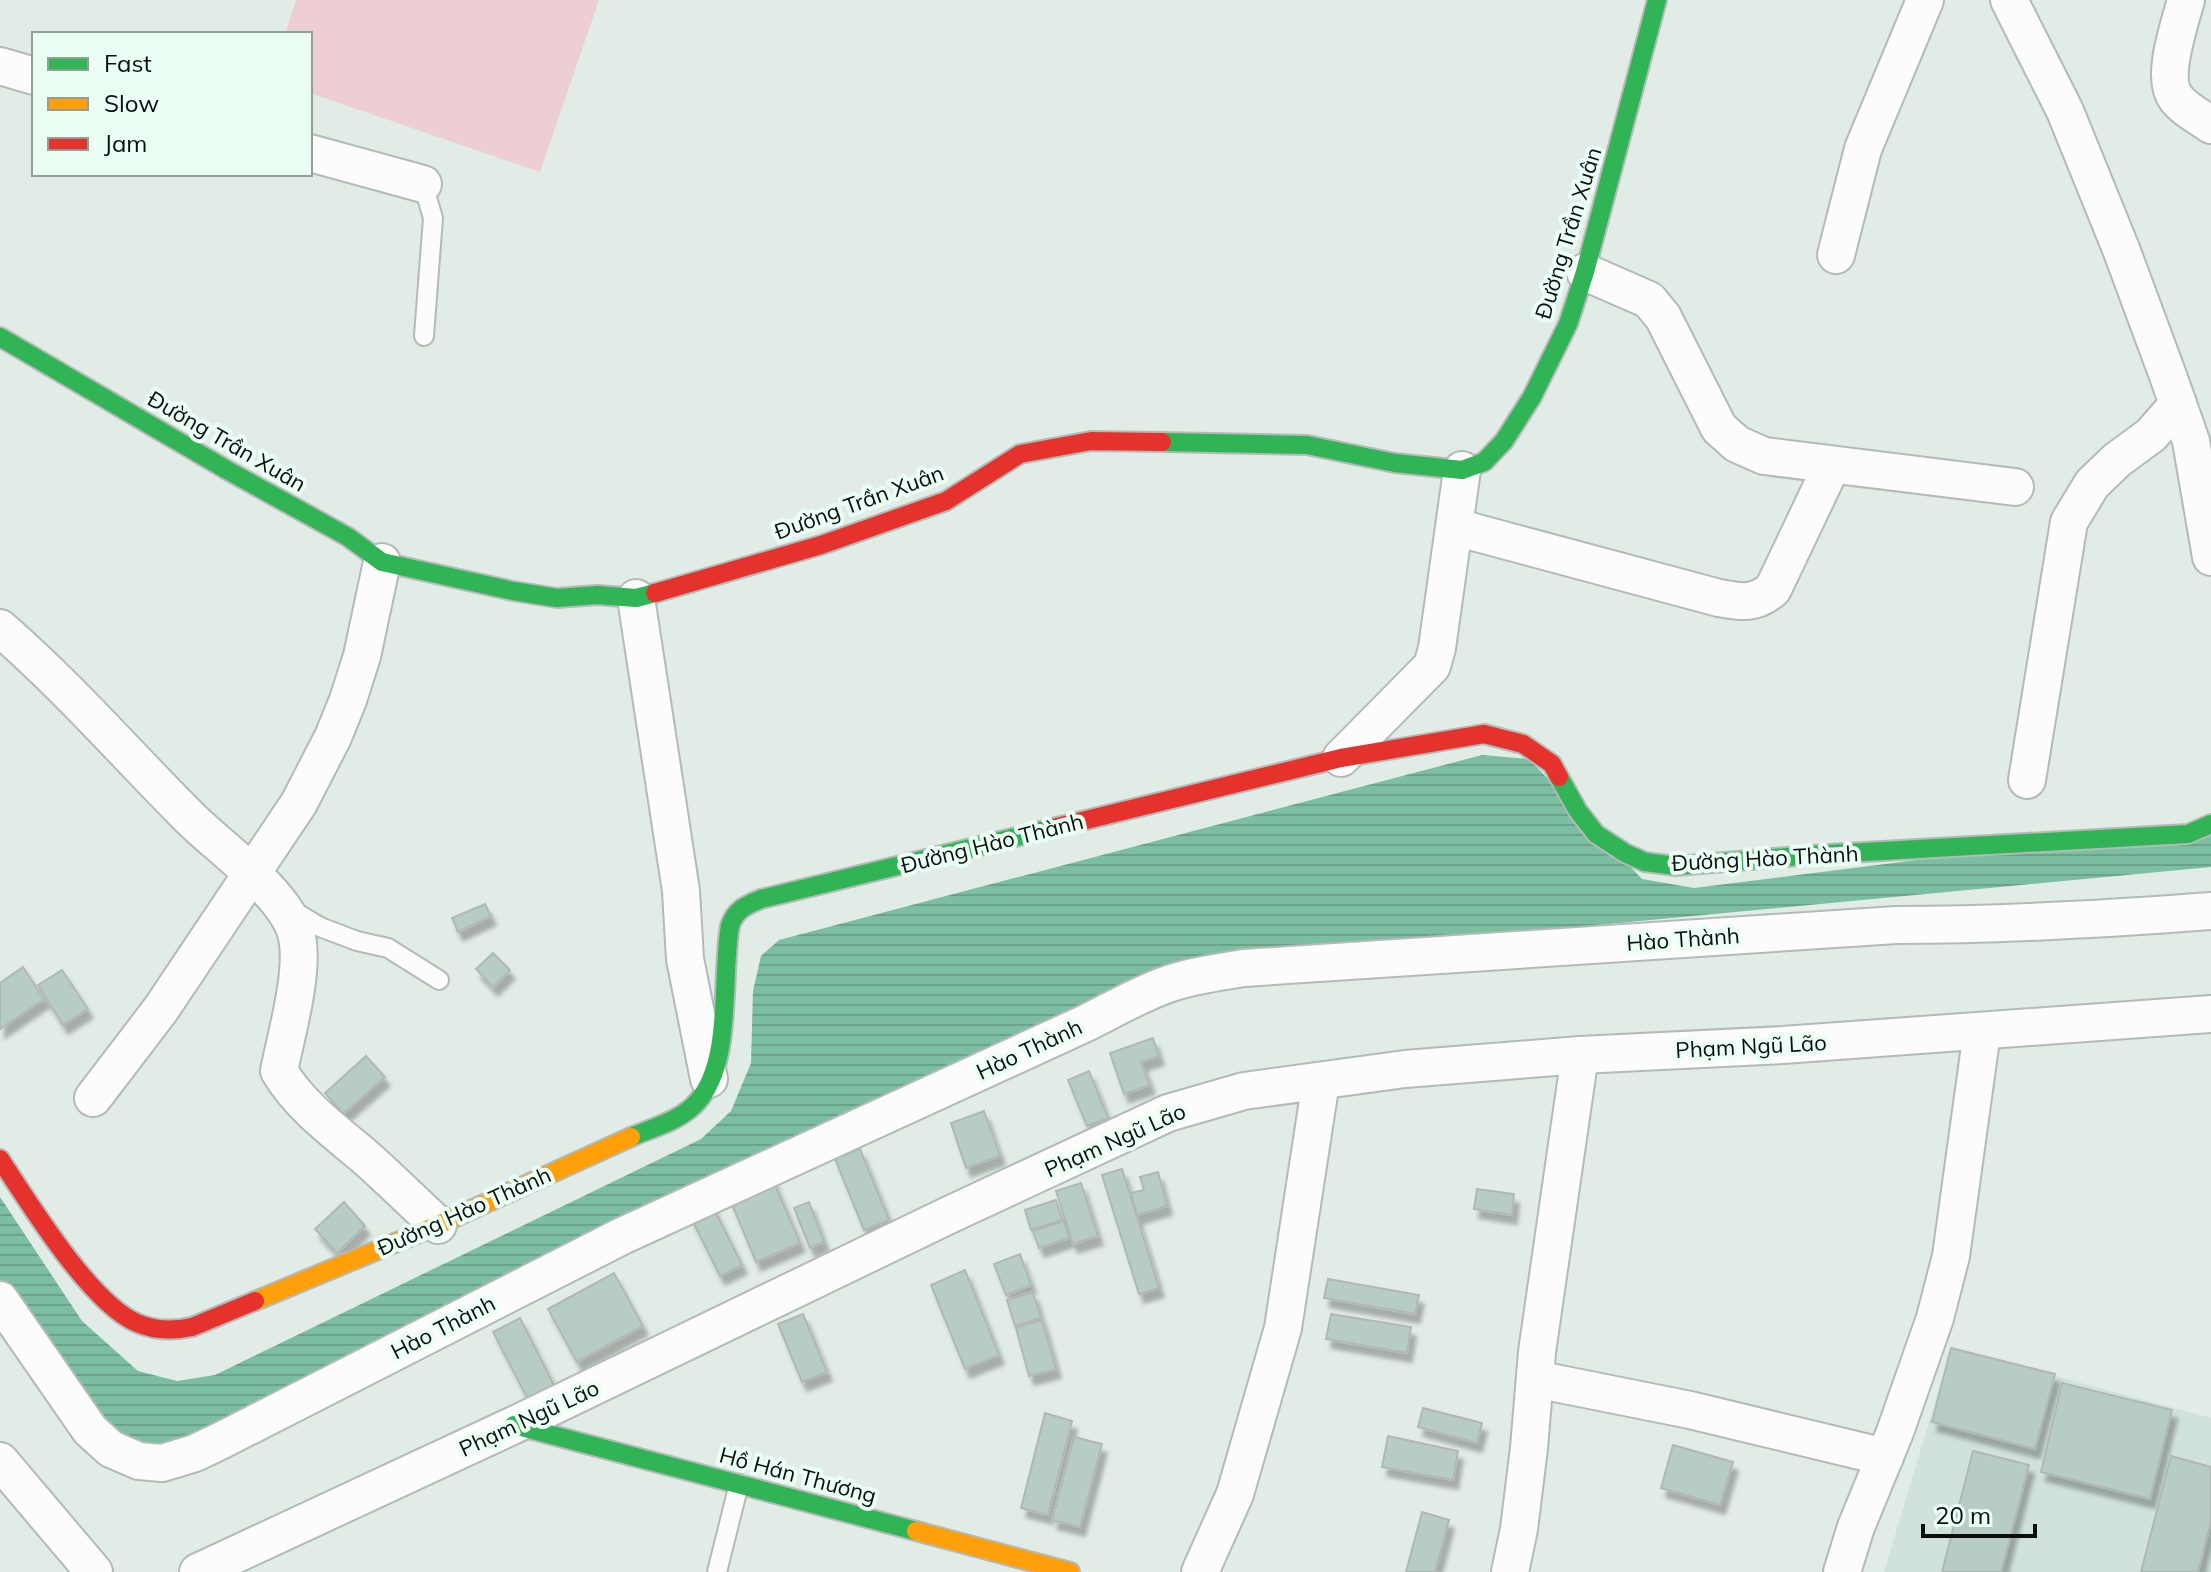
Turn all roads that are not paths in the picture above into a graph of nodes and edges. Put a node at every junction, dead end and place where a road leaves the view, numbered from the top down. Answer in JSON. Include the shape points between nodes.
{"nodes":[{"id":1,"x":1657,"y":0,"type":"edge"},
{"id":2,"x":1925,"y":0,"type":"edge"},
{"id":3,"x":2009,"y":0,"type":"edge"},
{"id":4,"x":2186,"y":0,"type":"edge"},
{"id":5,"x":0,"y":66,"type":"edge"},
{"id":6,"x":32,"y":75,"type":"edge"},
{"id":7,"x":2211,"y":125,"type":"edge"},
{"id":8,"x":312,"y":154,"type":"edge"},
{"id":9,"x":423,"y":184,"type":"joint"},
{"id":10,"x":1836,"y":255,"type":"dead end"},
{"id":11,"x":1585,"y":272,"type":"junction"},
{"id":12,"x":424,"y":336,"type":"dead end"},
{"id":13,"x":0,"y":337,"type":"edge"},
{"id":14,"x":2178,"y":404,"type":"junction"},
{"id":15,"x":1832,"y":465,"type":"junction"},
{"id":16,"x":1462,"y":470,"type":"junction"},
{"id":17,"x":2015,"y":487,"type":"dead end"},
{"id":18,"x":1455,"y":527,"type":"junction"},
{"id":19,"x":2211,"y":557,"type":"edge"},
{"id":20,"x":382,"y":562,"type":"junction"},
{"id":21,"x":636,"y":598,"type":"junction"},
{"id":22,"x":0,"y":628,"type":"edge"},
{"id":23,"x":1341,"y":758,"type":"junction"},
{"id":24,"x":2027,"y":780,"type":"dead end"},
{"id":25,"x":2211,"y":824,"type":"edge"},
{"id":26,"x":265,"y":888,"type":"junction"},
{"id":27,"x":2211,"y":911,"type":"edge"},
{"id":28,"x":439,"y":980,"type":"dead end"},
{"id":29,"x":2211,"y":1014,"type":"edge"},
{"id":30,"x":1982,"y":1032,"type":"junction"},
{"id":31,"x":1580,"y":1055,"type":"junction"},
{"id":32,"x":1321,"y":1081,"type":"junction"},
{"id":33,"x":710,"y":1085,"type":"junction"},
{"id":34,"x":93,"y":1098,"type":"dead end"},
{"id":35,"x":0,"y":1159,"type":"edge"},
{"id":36,"x":438,"y":1225,"type":"junction"},
{"id":37,"x":0,"y":1300,"type":"edge"},
{"id":38,"x":1535,"y":1379,"type":"junction"},
{"id":39,"x":514,"y":1425,"type":"junction"},
{"id":40,"x":1885,"y":1457,"type":"junction"},
{"id":41,"x":0,"y":1461,"type":"edge"},
{"id":42,"x":739,"y":1484,"type":"junction"},
{"id":43,"x":94,"y":1572,"type":"edge"},
{"id":44,"x":198,"y":1572,"type":"edge"},
{"id":45,"x":717,"y":1572,"type":"edge"},
{"id":46,"x":1070,"y":1572,"type":"edge"},
{"id":47,"x":1200,"y":1572,"type":"edge"},
{"id":48,"x":1510,"y":1572,"type":"edge"},
{"id":49,"x":1842,"y":1572,"type":"edge"}],
"edges":[{"from":1,"to":11,"type":"street","name":"Đường Trần Xuân"},
{"from":2,"to":10,"type":"street","via":[[1863,149]]},
{"from":3,"to":14,"type":"street","via":[[2065,111]]},
{"from":4,"to":7,"type":"street","via":[[2171,87],[2176,99]]},
{"from":5,"to":6,"type":"street"},
{"from":8,"to":9,"type":"street"},
{"from":9,"to":12,"type":"lane","via":[[433,218]]},
{"from":11,"to":15,"type":"street","via":[[1649,300],[1663,317],[1719,428],[1737,444],[1764,456]]},
{"from":11,"to":16,"type":"street","name":"Đường Trần Xuân","via":[[1568,324],[1532,397],[1484,462]]},
{"from":13,"to":20,"type":"street","name":"Đường Trần Xuân","via":[[348,537]]},
{"from":14,"to":19,"type":"street","via":[[2191,441]]},
{"from":14,"to":24,"type":"street","via":[[2151,435],[2092,484],[2069,522]]},
{"from":15,"to":17,"type":"street"},
{"from":15,"to":18,"type":"street","via":[[1773,589],[1763,598],[1743,602]]},
{"from":16,"to":18,"type":"street"},
{"from":16,"to":21,"type":"street","name":"Đường Trần Xuân","via":[[1307,445],[1091,441],[1020,454],[946,501],[821,545]]},
{"from":18,"to":23,"type":"street","via":[[1432,666]]},
{"from":20,"to":21,"type":"street","name":"Đường Trần Xuân","via":[[557,598]]},
{"from":20,"to":26,"type":"street","via":[[362,656],[333,737]]},
{"from":21,"to":33,"type":"street","via":[[681,891],[685,959]]},
{"from":22,"to":26,"type":"street"},
{"from":23,"to":25,"type":"street","name":"Đường Hào Thành","via":[[1484,734],[1523,744],[1552,764],[1596,834],[1645,862],[1676,866],[2188,834]]},
{"from":23,"to":33,"type":"street","name":"Đường Hào Thành","via":[[747,905],[735,915],[729,932],[727,986]]},
{"from":26,"to":28,"type":"lane","via":[[320,927],[388,948]]},
{"from":26,"to":34,"type":"street"},
{"from":26,"to":36,"type":"street","via":[[289,917],[299,960],[279,1071],[309,1110]]},
{"from":27,"to":37,"type":"street","name":"Hào Thành","via":[[1991,925],[1896,925],[1244,968],[1171,983],[622,1236],[222,1440],[162,1463],[139,1461],[111,1449],[90,1430]]},
{"from":29,"to":30,"type":"street","name":"Phạm Ngũ Lão"},
{"from":30,"to":31,"type":"street","name":"Phạm Ngũ Lão"},
{"from":30,"to":40,"type":"street","via":[[1951,1256],[1935,1318]]},
{"from":31,"to":32,"type":"street","name":"Phạm Ngũ Lão"},
{"from":31,"to":38,"type":"street"},
{"from":32,"to":39,"type":"street","name":"Phạm Ngũ Lão","via":[[1244,1091],[1168,1113]]},
{"from":32,"to":47,"type":"street","via":[[1283,1328],[1235,1494]]},
{"from":33,"to":36,"type":"street","name":"Đường Hào Thành","via":[[697,1103],[676,1117]]},
{"from":35,"to":36,"type":"street","name":"Đường Hào Thành","via":[[51,1235],[104,1300],[147,1327],[192,1327]]},
{"from":38,"to":40,"type":"street"},
{"from":38,"to":48,"type":"street"},
{"from":39,"to":42,"type":"street","name":"Hồ Hán Thương"},
{"from":39,"to":44,"type":"street","name":"Phạm Ngũ Lão"},
{"from":40,"to":49,"type":"street"},
{"from":41,"to":43,"type":"street"},
{"from":42,"to":45,"type":"lane"},
{"from":42,"to":46,"type":"street","name":"Hồ Hán Thương"}]}
